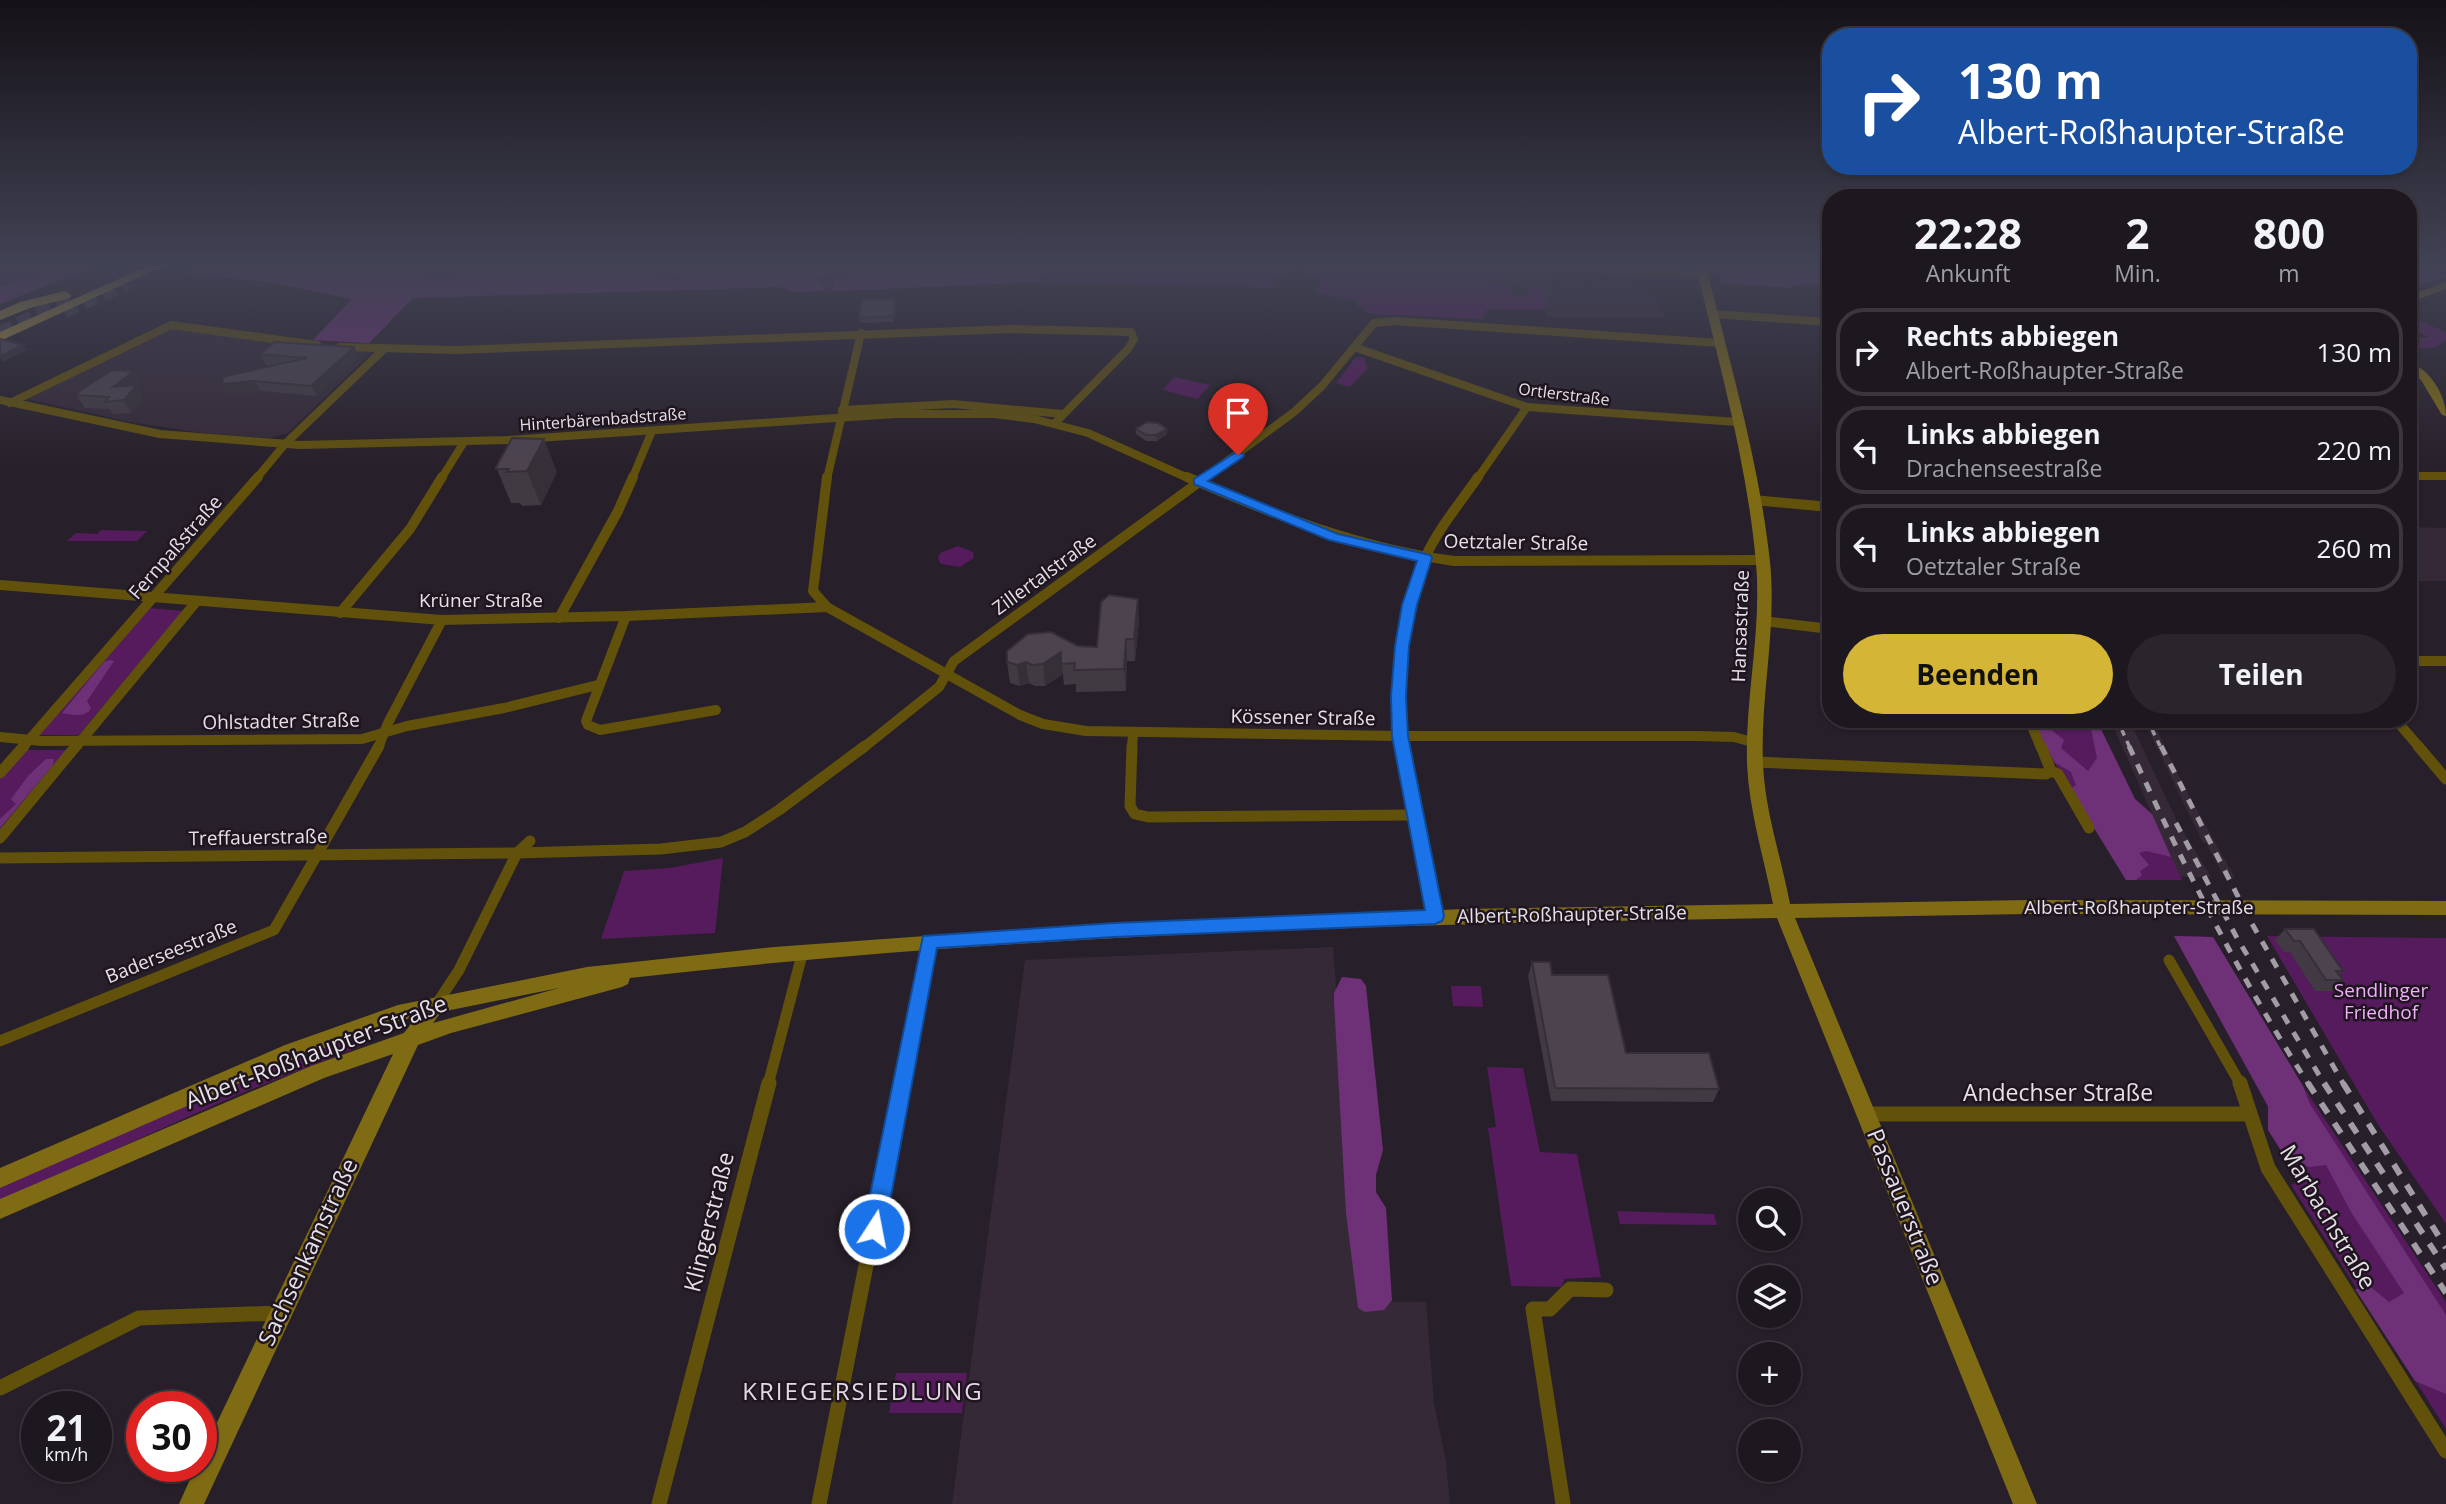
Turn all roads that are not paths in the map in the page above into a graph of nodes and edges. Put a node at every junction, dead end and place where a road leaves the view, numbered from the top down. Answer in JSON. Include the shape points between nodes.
{"nodes":[{"id":1,"x":156,"y":332,"type":"edge"},
{"id":2,"x":222,"y":332,"type":"edge"},
{"id":3,"x":892,"y":332,"type":"edge"},
{"id":4,"x":1131,"y":332,"type":"edge"},
{"id":5,"x":1365,"y":332,"type":"edge"},
{"id":6,"x":1551,"y":332,"type":"edge"},
{"id":7,"x":1716,"y":332,"type":"edge"},
{"id":8,"x":861,"y":333,"type":"junction"},
{"id":9,"x":1719,"y":343,"type":"junction"},
{"id":10,"x":1354,"y":347,"type":"junction"},
{"id":11,"x":383,"y":350,"type":"junction"},
{"id":12,"x":2417,"y":371,"type":"edge"},
{"id":13,"x":0,"y":400,"type":"edge"},
{"id":14,"x":10,"y":403,"type":"junction"},
{"id":15,"x":1527,"y":407,"type":"junction"},
{"id":16,"x":2446,"y":412,"type":"edge"},
{"id":17,"x":841,"y":414,"type":"junction"},
{"id":18,"x":1063,"y":414,"type":"junction"},
{"id":19,"x":1737,"y":422,"type":"junction"},
{"id":20,"x":1055,"y":423,"type":"junction"},
{"id":21,"x":652,"y":431,"type":"junction"},
{"id":22,"x":464,"y":442,"type":"junction"},
{"id":23,"x":285,"y":444,"type":"junction"},
{"id":24,"x":2417,"y":476,"type":"edge"},
{"id":25,"x":2446,"y":477,"type":"edge"},
{"id":26,"x":1199,"y":482,"type":"junction"},
{"id":27,"x":1753,"y":500,"type":"junction"},
{"id":28,"x":1822,"y":506,"type":"edge"},
{"id":29,"x":1425,"y":558,"type":"junction"},
{"id":30,"x":1763,"y":560,"type":"junction"},
{"id":31,"x":0,"y":585,"type":"edge"},
{"id":32,"x":155,"y":598,"type":"junction"},
{"id":33,"x":196,"y":602,"type":"junction"},
{"id":34,"x":827,"y":607,"type":"junction"},
{"id":35,"x":340,"y":613,"type":"junction"},
{"id":36,"x":626,"y":616,"type":"junction"},
{"id":37,"x":559,"y":618,"type":"junction"},
{"id":38,"x":442,"y":620,"type":"junction"},
{"id":39,"x":1763,"y":621,"type":"junction"},
{"id":40,"x":1822,"y":628,"type":"edge"},
{"id":41,"x":2417,"y":661,"type":"edge"},
{"id":42,"x":2446,"y":661,"type":"edge"},
{"id":43,"x":946,"y":674,"type":"junction"},
{"id":44,"x":598,"y":685,"type":"junction"},
{"id":45,"x":716,"y":710,"type":"dead end"},
{"id":46,"x":2033,"y":728,"type":"edge"},
{"id":47,"x":2403,"y":728,"type":"edge"},
{"id":48,"x":1133,"y":733,"type":"junction"},
{"id":49,"x":382,"y":735,"type":"junction"},
{"id":50,"x":1400,"y":736,"type":"junction"},
{"id":51,"x":0,"y":737,"type":"edge"},
{"id":52,"x":29,"y":741,"type":"junction"},
{"id":53,"x":81,"y":741,"type":"junction"},
{"id":54,"x":1756,"y":743,"type":"junction"},
{"id":55,"x":1755,"y":762,"type":"junction"},
{"id":56,"x":2052,"y":771,"type":"junction"},
{"id":57,"x":0,"y":773,"type":"edge"},
{"id":58,"x":2446,"y":779,"type":"edge"},
{"id":59,"x":1416,"y":815,"type":"junction"},
{"id":60,"x":2089,"y":828,"type":"dead end"},
{"id":61,"x":0,"y":838,"type":"edge"},
{"id":62,"x":530,"y":841,"type":"dead end"},
{"id":63,"x":721,"y":842,"type":"joint"},
{"id":64,"x":318,"y":853,"type":"junction"},
{"id":65,"x":517,"y":853,"type":"junction"},
{"id":66,"x":0,"y":858,"type":"edge"},
{"id":67,"x":2446,"y":908,"type":"edge"},
{"id":68,"x":1783,"y":911,"type":"junction"},
{"id":69,"x":1435,"y":916,"type":"junction"},
{"id":70,"x":930,"y":941,"type":"junction"},
{"id":71,"x":803,"y":951,"type":"junction"},
{"id":72,"x":2169,"y":960,"type":"dead end"},
{"id":73,"x":658,"y":968,"type":"junction"},
{"id":74,"x":436,"y":1005,"type":"junction"},
{"id":75,"x":412,"y":1037,"type":"junction"},
{"id":76,"x":0,"y":1041,"type":"edge"},
{"id":77,"x":1868,"y":1114,"type":"junction"},
{"id":78,"x":2249,"y":1114,"type":"junction"},
{"id":79,"x":0,"y":1178,"type":"edge"},
{"id":80,"x":0,"y":1209,"type":"edge"},
{"id":81,"x":1606,"y":1290,"type":"dead end"},
{"id":82,"x":280,"y":1313,"type":"junction"},
{"id":83,"x":0,"y":1388,"type":"edge"},
{"id":84,"x":2446,"y":1451,"type":"edge"},
{"id":85,"x":191,"y":1504,"type":"edge"},
{"id":86,"x":659,"y":1504,"type":"edge"},
{"id":87,"x":819,"y":1504,"type":"edge"},
{"id":88,"x":1563,"y":1504,"type":"edge"},
{"id":89,"x":2025,"y":1504,"type":"edge"}],
"edges":[{"from":1,"to":14,"type":"street"},
{"from":2,"to":11,"type":"street"},
{"from":3,"to":8,"type":"street"},
{"from":4,"to":18,"type":"street","via":[[1134,339],[1128,349]]},
{"from":5,"to":10,"type":"street","name":"Zillertalstraße"},
{"from":6,"to":9,"type":"street","name":"Zillertalstraße"},
{"from":7,"to":9,"type":"main road","name":"Hansastraße"},
{"from":8,"to":11,"type":"street"},
{"from":8,"to":17,"type":"street"},
{"from":9,"to":19,"type":"main road","name":"Hansastraße"},
{"from":10,"to":15,"type":"street","name":"Ortlerstraße"},
{"from":10,"to":26,"type":"street","name":"Zillertalstraße","via":[[1309,400]]},
{"from":11,"to":23,"type":"street","name":"Fernpaßstraße"},
{"from":12,"to":16,"type":"main road"},
{"from":13,"to":14,"type":"street","name":"Hinterbärenbadstraße"},
{"from":14,"to":23,"type":"street","name":"Hinterbärenbadstraße","via":[[160,434]]},
{"from":15,"to":19,"type":"street","name":"Ortlerstraße"},
{"from":15,"to":29,"type":"street"},
{"from":17,"to":18,"type":"street","name":"Hinterbärenbadstraße","via":[[943,403]]},
{"from":17,"to":20,"type":"street","name":"Hinterbärenbadstraße","via":[[944,412]]},
{"from":17,"to":21,"type":"street","name":"Hinterbärenbadstraße"},
{"from":17,"to":34,"type":"street","via":[[824,491],[813,592]]},
{"from":18,"to":20,"type":"street"},
{"from":19,"to":27,"type":"main road","name":"Hansastraße"},
{"from":20,"to":26,"type":"street","name":"Hinterbärenbadstraße","via":[[1101,438]]},
{"from":21,"to":22,"type":"street","name":"Hinterbärenbadstraße"},
{"from":21,"to":37,"type":"street","via":[[618,512]]},
{"from":22,"to":23,"type":"street","name":"Hinterbärenbadstraße"},
{"from":22,"to":35,"type":"street","via":[[410,529]]},
{"from":23,"to":32,"type":"street","name":"Fernpaßstraße"},
{"from":24,"to":25,"type":"street"},
{"from":26,"to":29,"type":"street","name":"Oetztaler Straße","via":[[1334,537]]},
{"from":26,"to":43,"type":"street","name":"Zillertalstraße","via":[[954,661]]},
{"from":27,"to":28,"type":"street"},
{"from":27,"to":30,"type":"main road","name":"Hansastraße"},
{"from":29,"to":30,"type":"street","name":"Oetztaler Straße"},
{"from":29,"to":50,"type":"street","via":[[1409,605],[1402,646]]},
{"from":30,"to":39,"type":"main road","name":"Hansastraße"},
{"from":31,"to":32,"type":"street","name":"Krüner Straße"},
{"from":32,"to":33,"type":"street","name":"Krüner Straße"},
{"from":32,"to":52,"type":"street","name":"Fernpaßstraße"},
{"from":33,"to":35,"type":"street","name":"Krüner Straße"},
{"from":33,"to":53,"type":"street"},
{"from":34,"to":36,"type":"street","name":"Krüner Straße"},
{"from":34,"to":43,"type":"street"},
{"from":35,"to":38,"type":"street","name":"Krüner Straße"},
{"from":36,"to":37,"type":"street","name":"Krüner Straße"},
{"from":36,"to":44,"type":"street"},
{"from":37,"to":38,"type":"street","name":"Krüner Straße"},
{"from":38,"to":49,"type":"street","name":"Baderseestraße"},
{"from":39,"to":40,"type":"street"},
{"from":39,"to":54,"type":"main road","name":"Hansastraße"},
{"from":41,"to":42,"type":"street"},
{"from":43,"to":48,"type":"street","name":"Kössener Straße","via":[[1043,724]]},
{"from":43,"to":63,"type":"street","name":"Zillertalstraße","via":[[939,687],[871,742],[745,832]]},
{"from":44,"to":45,"type":"street","via":[[586,721],[600,730]]},
{"from":44,"to":49,"type":"street","name":"Ohlstadter Straße"},
{"from":46,"to":56,"type":"street"},
{"from":47,"to":58,"type":"street"},
{"from":48,"to":50,"type":"street","name":"Kössener Straße"},
{"from":48,"to":59,"type":"street","via":[[1130,806],[1135,814]]},
{"from":49,"to":53,"type":"street","name":"Ohlstadter Straße","via":[[343,740]]},
{"from":49,"to":64,"type":"street","name":"Baderseestraße"},
{"from":50,"to":54,"type":"street","name":"Kössener Straße","via":[[1698,736]]},
{"from":50,"to":59,"type":"street"},
{"from":51,"to":52,"type":"street","name":"Ohlstadter Straße"},
{"from":52,"to":53,"type":"street","name":"Ohlstadter Straße"},
{"from":52,"to":57,"type":"street","name":"Fernpaßstraße"},
{"from":53,"to":61,"type":"street"},
{"from":54,"to":55,"type":"main road","name":"Hansastraße"},
{"from":55,"to":56,"type":"street","via":[[2034,774]]},
{"from":55,"to":68,"type":"main road","name":"Hansastraße","via":[[1763,826]]},
{"from":56,"to":60,"type":"street"},
{"from":59,"to":69,"type":"street"},
{"from":62,"to":65,"type":"street"},
{"from":63,"to":65,"type":"street","name":"Treffauerstraße"},
{"from":64,"to":65,"type":"street","name":"Treffauerstraße"},
{"from":64,"to":66,"type":"street","name":"Treffauerstraße"},
{"from":64,"to":76,"type":"street","name":"Baderseestraße","via":[[274,930]]},
{"from":65,"to":74,"type":"street","via":[[459,970]]},
{"from":67,"to":68,"type":"main road","name":"Albert-Roßhaupter-Straße"},
{"from":68,"to":69,"type":"main road","name":"Albert-Roßhaupter-Straße"},
{"from":68,"to":77,"type":"main road","name":"Passauerstraße"},
{"from":69,"to":70,"type":"main road","name":"Albert-Roßhaupter-Straße"},
{"from":70,"to":71,"type":"main road","name":"Albert-Roßhaupter-Straße"},
{"from":70,"to":87,"type":"street"},
{"from":71,"to":73,"type":"main road","name":"Albert-Roßhaupter-Straße"},
{"from":71,"to":86,"type":"street","name":"Klingerstraße"},
{"from":72,"to":78,"type":"street","name":"Marbachstraße","via":[[2238,1077]]},
{"from":73,"to":74,"type":"main road","name":"Albert-Roßhaupter-Straße","via":[[587,975]]},
{"from":73,"to":75,"type":"main road","name":"Albert-Roßhaupter-Straße"},
{"from":74,"to":75,"type":"main road","name":"Sachsenkamstraße"},
{"from":74,"to":79,"type":"main road","name":"Albert-Roßhaupter-Straße","via":[[398,1013],[292,1051]]},
{"from":75,"to":80,"type":"main road","name":"Albert-Roßhaupter-Straße","via":[[293,1082]]},
{"from":75,"to":82,"type":"main road","name":"Sachsenkamstraße"},
{"from":77,"to":78,"type":"street","name":"Andechser Straße"},
{"from":77,"to":89,"type":"main road","name":"Passauerstraße"},
{"from":78,"to":84,"type":"street","name":"Marbachstraße","via":[[2268,1168]]},
{"from":81,"to":88,"type":"street","via":[[1570,1289],[1550,1309],[1532,1309]]},
{"from":82,"to":83,"type":"street","via":[[139,1318]]},
{"from":82,"to":85,"type":"main road","name":"Sachsenkamstraße"}]}
